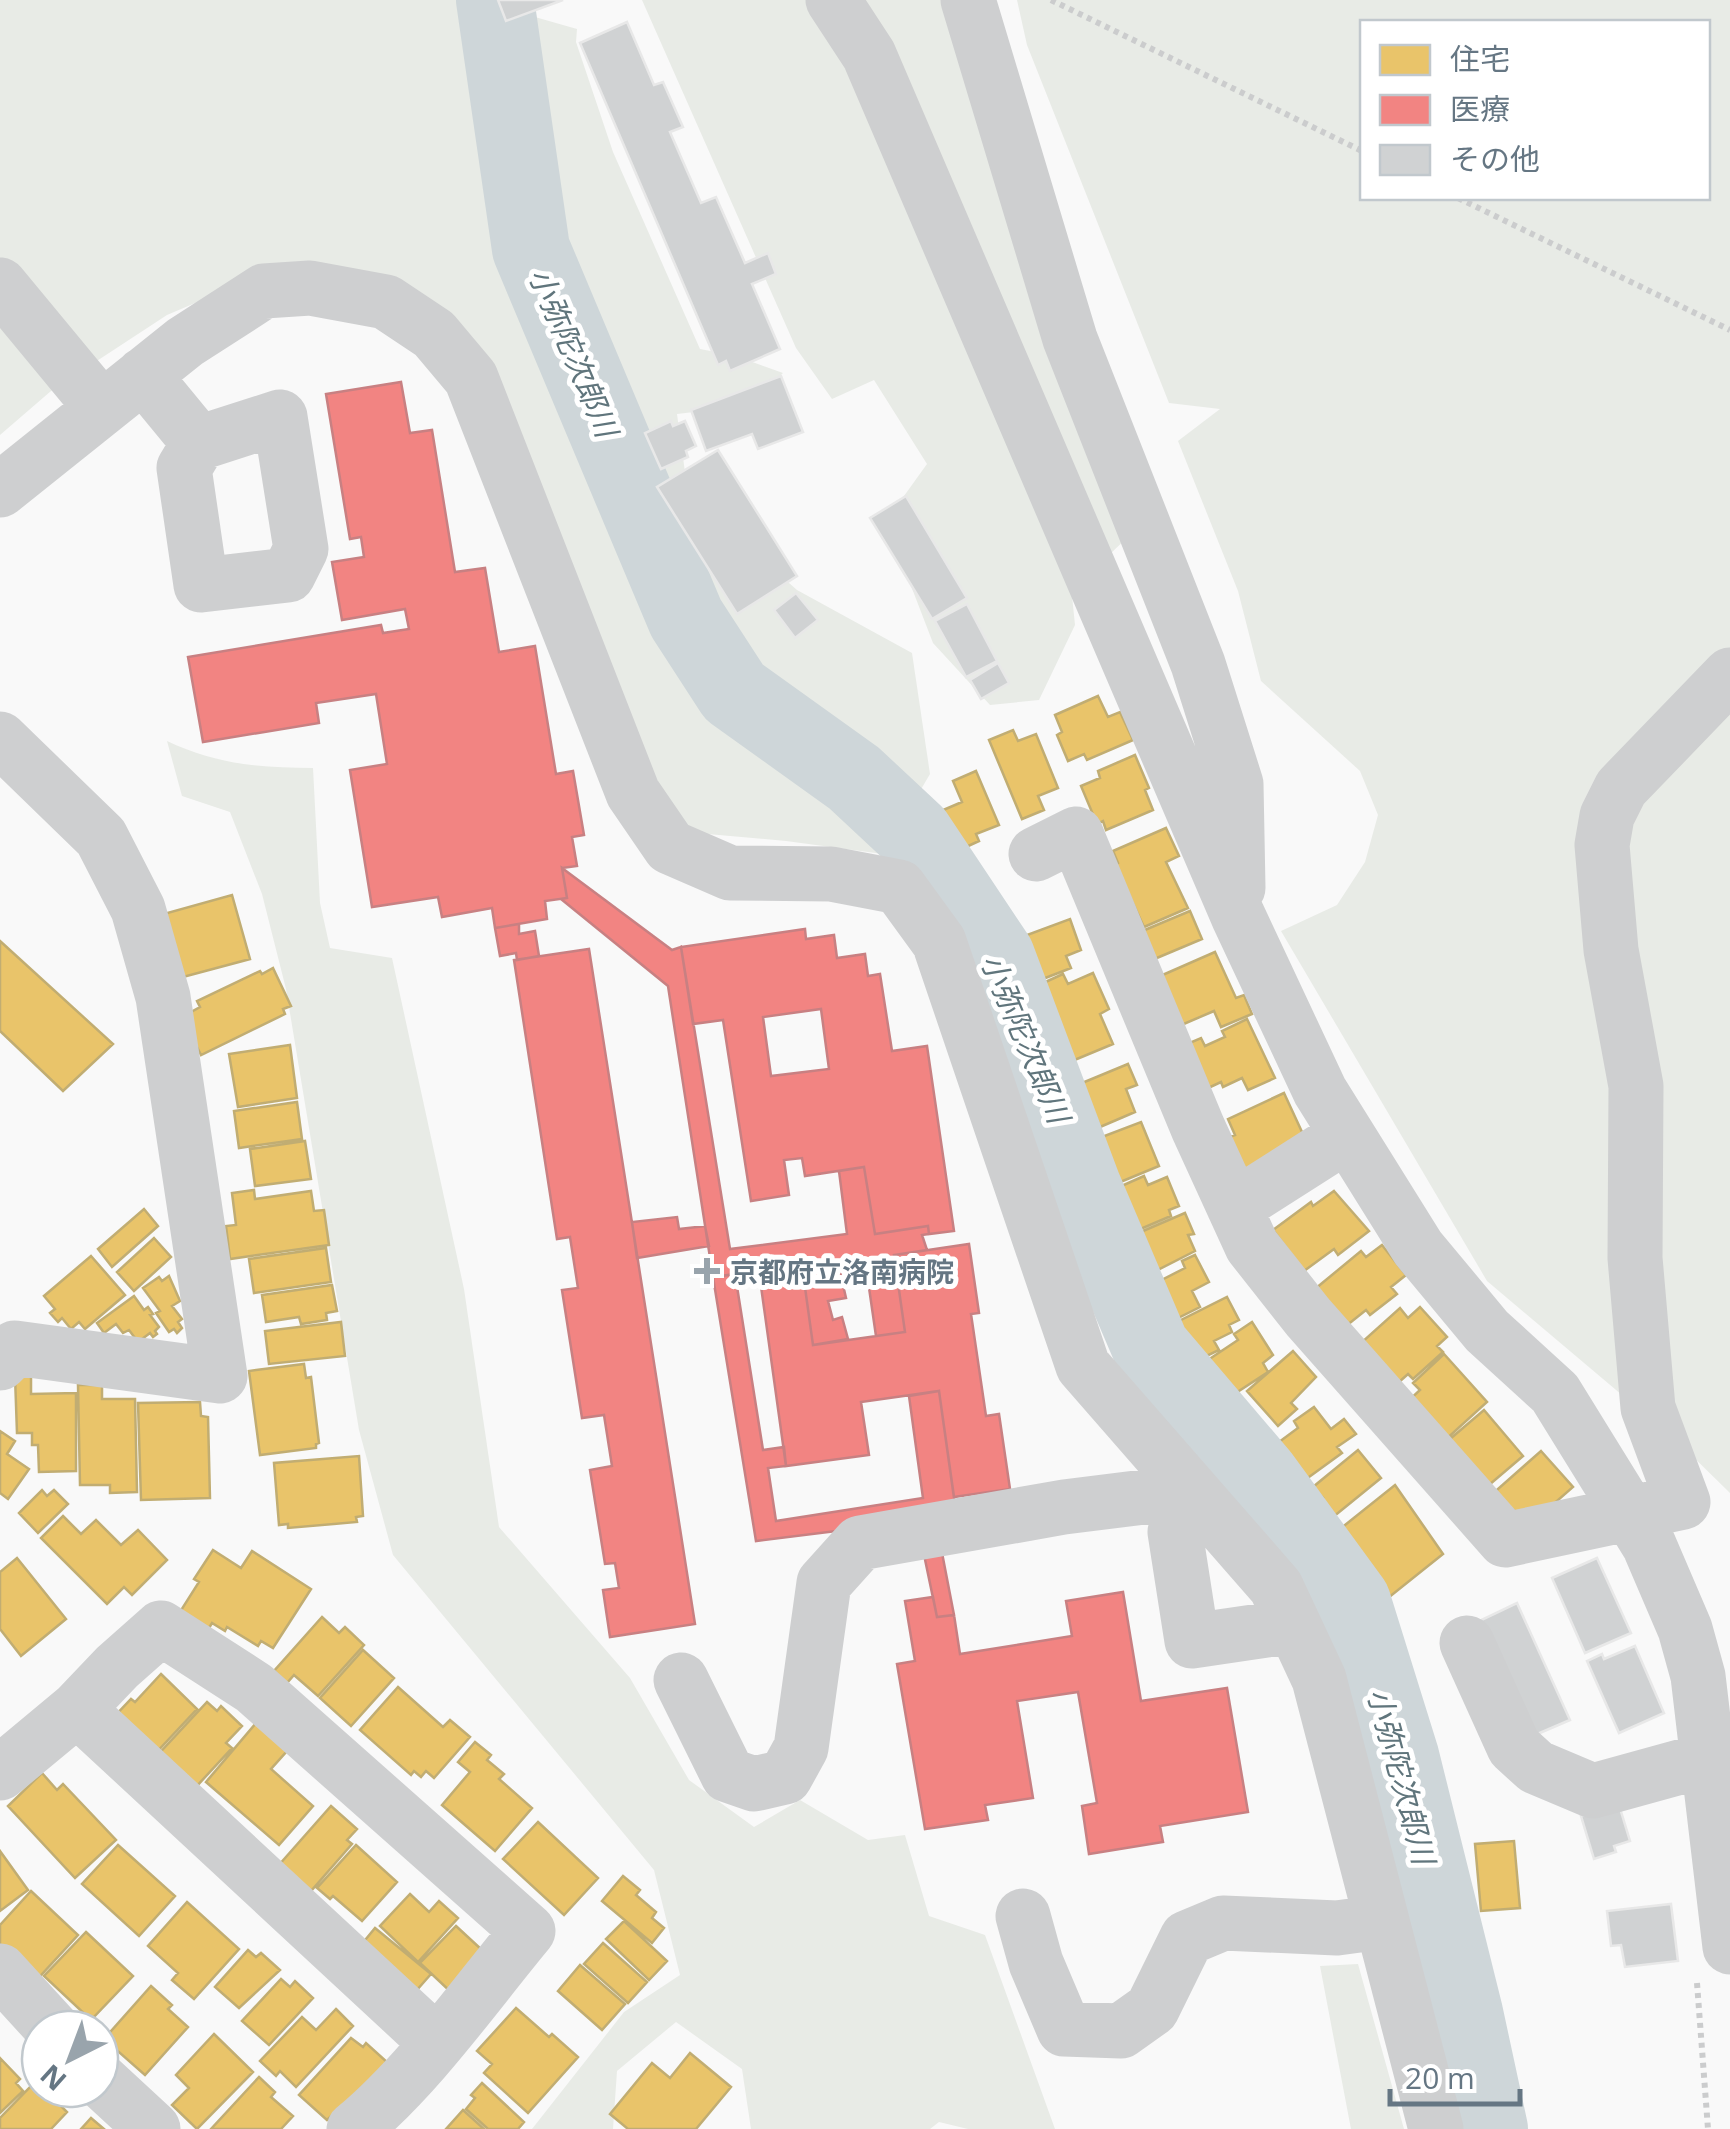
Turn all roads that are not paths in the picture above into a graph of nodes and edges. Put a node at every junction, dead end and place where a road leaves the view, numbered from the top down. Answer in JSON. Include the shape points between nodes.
{"nodes":[{"id":1,"x":833,"y":0,"type":"edge"},
{"id":2,"x":968,"y":0,"type":"edge"},
{"id":3,"x":0,"y":284,"type":"edge"},
{"id":4,"x":122,"y":391,"type":"junction"},
{"id":5,"x":199,"y":443,"type":"dead end"},
{"id":6,"x":0,"y":490,"type":"edge"},
{"id":7,"x":1730,"y":675,"type":"edge"},
{"id":8,"x":0,"y":739,"type":"edge"},
{"id":9,"x":1036,"y":854,"type":"dead end"},
{"id":10,"x":1238,"y":916,"type":"junction"},
{"id":11,"x":1347,"y":1136,"type":"junction"},
{"id":12,"x":1234,"y":1207,"type":"junction"},
{"id":13,"x":0,"y":1363,"type":"edge"},
{"id":14,"x":1192,"y":1491,"type":"junction"},
{"id":15,"x":1630,"y":1514,"type":"junction"},
{"id":16,"x":1294,"y":1626,"type":"junction"},
{"id":17,"x":1467,"y":1643,"type":"dead end"},
{"id":18,"x":681,"y":1680,"type":"dead end"},
{"id":19,"x":76,"y":1709,"type":"junction"},
{"id":20,"x":1710,"y":1760,"type":"junction"},
{"id":21,"x":0,"y":1773,"type":"edge"},
{"id":22,"x":1023,"y":1916,"type":"dead end"},
{"id":23,"x":1381,"y":1922,"type":"junction"},
{"id":24,"x":1730,"y":1947,"type":"edge"},
{"id":25,"x":0,"y":1971,"type":"edge"},
{"id":26,"x":34,"y":2009,"type":"edge"},
{"id":27,"x":436,"y":2042,"type":"junction"},
{"id":28,"x":120,"y":2098,"type":"edge"},
{"id":29,"x":153,"y":2129,"type":"edge"},
{"id":30,"x":354,"y":2129,"type":"edge"},
{"id":31,"x":1436,"y":2129,"type":"edge"}],
"edges":[{"from":1,"to":10,"type":"street","via":[[869,55]]},
{"from":2,"to":10,"type":"street","via":[[1070,340],[1198,664],[1236,784]]},
{"from":3,"to":4,"type":"street"},
{"from":4,"to":5,"type":"street"},
{"from":4,"to":6,"type":"street"},
{"from":4,"to":14,"type":"street","via":[[264,291],[310,288],[386,302],[434,334],[471,378],[633,793],[670,847],[730,873],[831,874],[898,886],[938,942],[1083,1366]]},
{"from":7,"to":15,"type":"street","via":[[1621,788],[1602,845],[1611,950],[1636,1086],[1635,1258],[1648,1408],[1683,1502]]},
{"from":8,"to":13,"type":"street","via":[[101,837],[138,910],[162,997],[220,1376],[15,1348]]},
{"from":9,"to":12,"type":"street","via":[[1076,834]]},
{"from":10,"to":11,"type":"street"},
{"from":11,"to":12,"type":"street"},
{"from":11,"to":15,"type":"street","via":[[1418,1248],[1487,1330],[1555,1393]]},
{"from":12,"to":15,"type":"street","via":[[1252,1246],[1308,1317],[1505,1540]]},
{"from":14,"to":16,"type":"street","via":[[1276,1588]]},
{"from":14,"to":16,"type":"street","via":[[1175,1532],[1192,1641]]},
{"from":14,"to":18,"type":"street","via":[[860,1544],[824,1583],[801,1748],[785,1777],[754,1784],[728,1775]]},
{"from":15,"to":20,"type":"street","via":[[1685,1628]]},
{"from":16,"to":23,"type":"street","via":[[1319,1679]]},
{"from":17,"to":20,"type":"street","via":[[1514,1747],[1536,1767],[1592,1791]]},
{"from":19,"to":21,"type":"street"},
{"from":19,"to":27,"type":"street"},
{"from":19,"to":27,"type":"street","via":[[161,1628],[254,1688],[528,1931]]},
{"from":20,"to":24,"type":"street"},
{"from":22,"to":23,"type":"street","via":[[1064,2029],[1121,2031],[1152,2009],[1187,1938],[1223,1924],[1337,1928]]},
{"from":23,"to":31,"type":"street"},
{"from":25,"to":26,"type":"street"},
{"from":27,"to":30,"type":"street"},
{"from":28,"to":29,"type":"street"}]}
